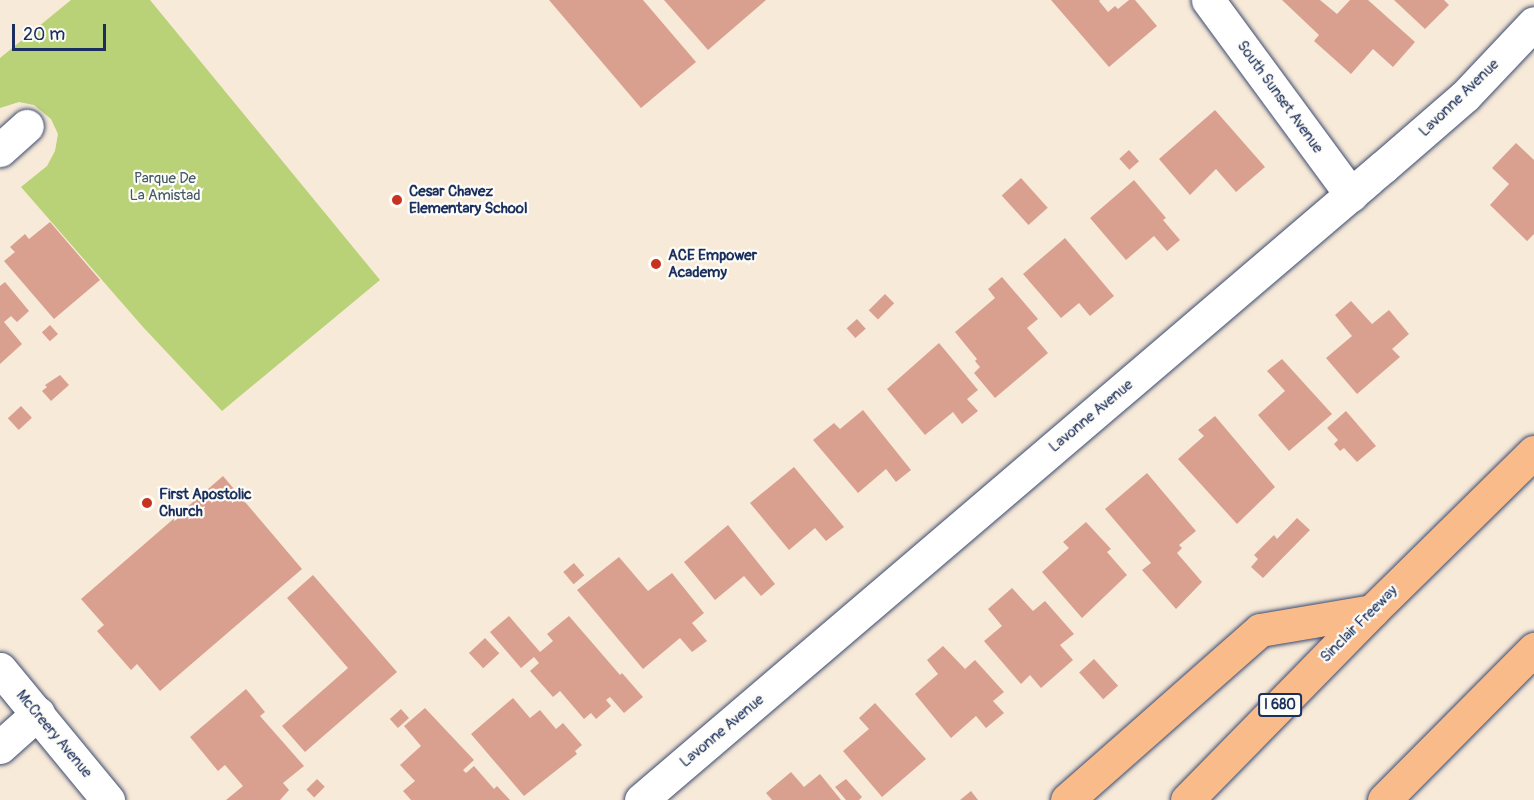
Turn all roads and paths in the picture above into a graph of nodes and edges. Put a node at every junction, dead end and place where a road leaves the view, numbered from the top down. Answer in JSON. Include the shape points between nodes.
{"nodes":[{"id":1,"x":1208,"y":0,"type":"edge"},
{"id":2,"x":1534,"y":23,"type":"edge"},
{"id":3,"x":27,"y":126,"type":"dead end"},
{"id":4,"x":0,"y":150,"type":"edge"},
{"id":5,"x":1351,"y":195,"type":"junction"},
{"id":6,"x":1534,"y":452,"type":"edge"},
{"id":7,"x":1372,"y":610,"type":"junction"},
{"id":8,"x":1534,"y":649,"type":"edge"},
{"id":9,"x":0,"y":669,"type":"edge"},
{"id":10,"x":38,"y":713,"type":"junction"},
{"id":11,"x":0,"y":747,"type":"edge"},
{"id":12,"x":108,"y":800,"type":"edge"},
{"id":13,"x":641,"y":800,"type":"edge"},
{"id":14,"x":1067,"y":800,"type":"edge"},
{"id":15,"x":1187,"y":800,"type":"edge"},
{"id":16,"x":1384,"y":800,"type":"edge"}],
"edges":[{"from":1,"to":5,"type":"street","name":"South Sunset Avenue"},
{"from":2,"to":5,"type":"street","name":"Lavonne Avenue","via":[[1464,96]]},
{"from":3,"to":4,"type":"street"},
{"from":5,"to":13,"type":"street","name":"Lavonne Avenue"},
{"from":6,"to":7,"type":"highway","name":"Sinclair Freeway","number":"I 680"},
{"from":7,"to":14,"type":"highway","via":[[1260,630]]},
{"from":7,"to":15,"type":"highway","name":"Sinclair Freeway","number":"I 680"},
{"from":8,"to":16,"type":"highway"},
{"from":9,"to":10,"type":"street","name":"McCreery Avenue"},
{"from":10,"to":11,"type":"street"},
{"from":10,"to":12,"type":"street","name":"McCreery Avenue"}]}
